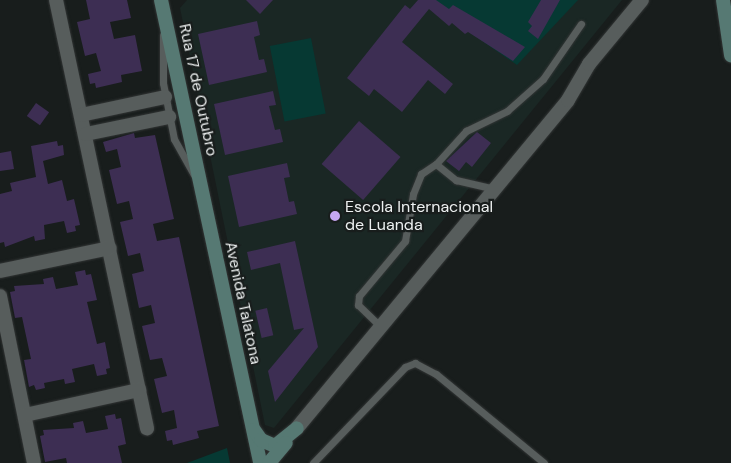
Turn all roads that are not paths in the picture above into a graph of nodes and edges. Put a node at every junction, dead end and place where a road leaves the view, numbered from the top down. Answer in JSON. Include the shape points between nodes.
{"nodes":[{"id":1,"x":56,"y":0,"type":"edge"},
{"id":2,"x":642,"y":0,"type":"edge"},
{"id":3,"x":722,"y":0,"type":"edge"},
{"id":4,"x":162,"y":5,"type":"edge"},
{"id":5,"x":581,"y":24,"type":"dead end"},
{"id":6,"x":731,"y":55,"type":"edge"},
{"id":7,"x":165,"y":97,"type":"junction"},
{"id":8,"x":81,"y":115,"type":"junction"},
{"id":9,"x":170,"y":117,"type":"junction"},
{"id":10,"x":86,"y":134,"type":"junction"},
{"id":11,"x":436,"y":164,"type":"junction"},
{"id":12,"x":200,"y":186,"type":"junction"},
{"id":13,"x":495,"y":189,"type":"junction"},
{"id":14,"x":110,"y":248,"type":"junction"},
{"id":15,"x":0,"y":271,"type":"edge"},
{"id":16,"x":0,"y":296,"type":"edge"},
{"id":17,"x":381,"y":328,"type":"junction"},
{"id":18,"x":139,"y":390,"type":"junction"},
{"id":19,"x":25,"y":415,"type":"junction"},
{"id":20,"x":147,"y":428,"type":"dead end"},
{"id":21,"x":252,"y":428,"type":"junction"},
{"id":22,"x":297,"y":428,"type":"junction"},
{"id":23,"x":34,"y":463,"type":"edge"},
{"id":24,"x":260,"y":463,"type":"edge"},
{"id":25,"x":269,"y":463,"type":"edge"},
{"id":26,"x":278,"y":463,"type":"edge"},
{"id":27,"x":313,"y":463,"type":"edge"},
{"id":28,"x":544,"y":463,"type":"edge"}],
"edges":[{"from":1,"to":8,"type":"street"},
{"from":2,"to":13,"type":"street"},
{"from":3,"to":6,"type":"main road"},
{"from":4,"to":7,"type":"lane"},
{"from":4,"to":12,"type":"main road","name":"Rua 17 de Outubro"},
{"from":5,"to":11,"type":"lane","via":[[543,78],[507,111],[466,131]]},
{"from":7,"to":8,"type":"street"},
{"from":7,"to":9,"type":"lane"},
{"from":8,"to":10,"type":"street"},
{"from":9,"to":10,"type":"street"},
{"from":9,"to":12,"type":"lane","via":[[174,139]]},
{"from":10,"to":14,"type":"street"},
{"from":11,"to":13,"type":"lane","via":[[456,180]]},
{"from":11,"to":17,"type":"lane","via":[[421,174],[416,184],[405,241],[358,296],[358,305]]},
{"from":12,"to":21,"type":"main road","name":"Avenida Talatona"},
{"from":13,"to":17,"type":"street"},
{"from":14,"to":15,"type":"street"},
{"from":14,"to":18,"type":"street"},
{"from":16,"to":19,"type":"street"},
{"from":17,"to":22,"type":"street"},
{"from":18,"to":19,"type":"street"},
{"from":18,"to":20,"type":"street"},
{"from":19,"to":23,"type":"street"},
{"from":21,"to":22,"type":"main road","via":[[261,440],[275,446]]},
{"from":21,"to":24,"type":"main road"},
{"from":22,"to":25,"type":"main road"},
{"from":22,"to":26,"type":"main road"},
{"from":27,"to":28,"type":"lane","via":[[405,367],[415,362],[436,374]]}]}
